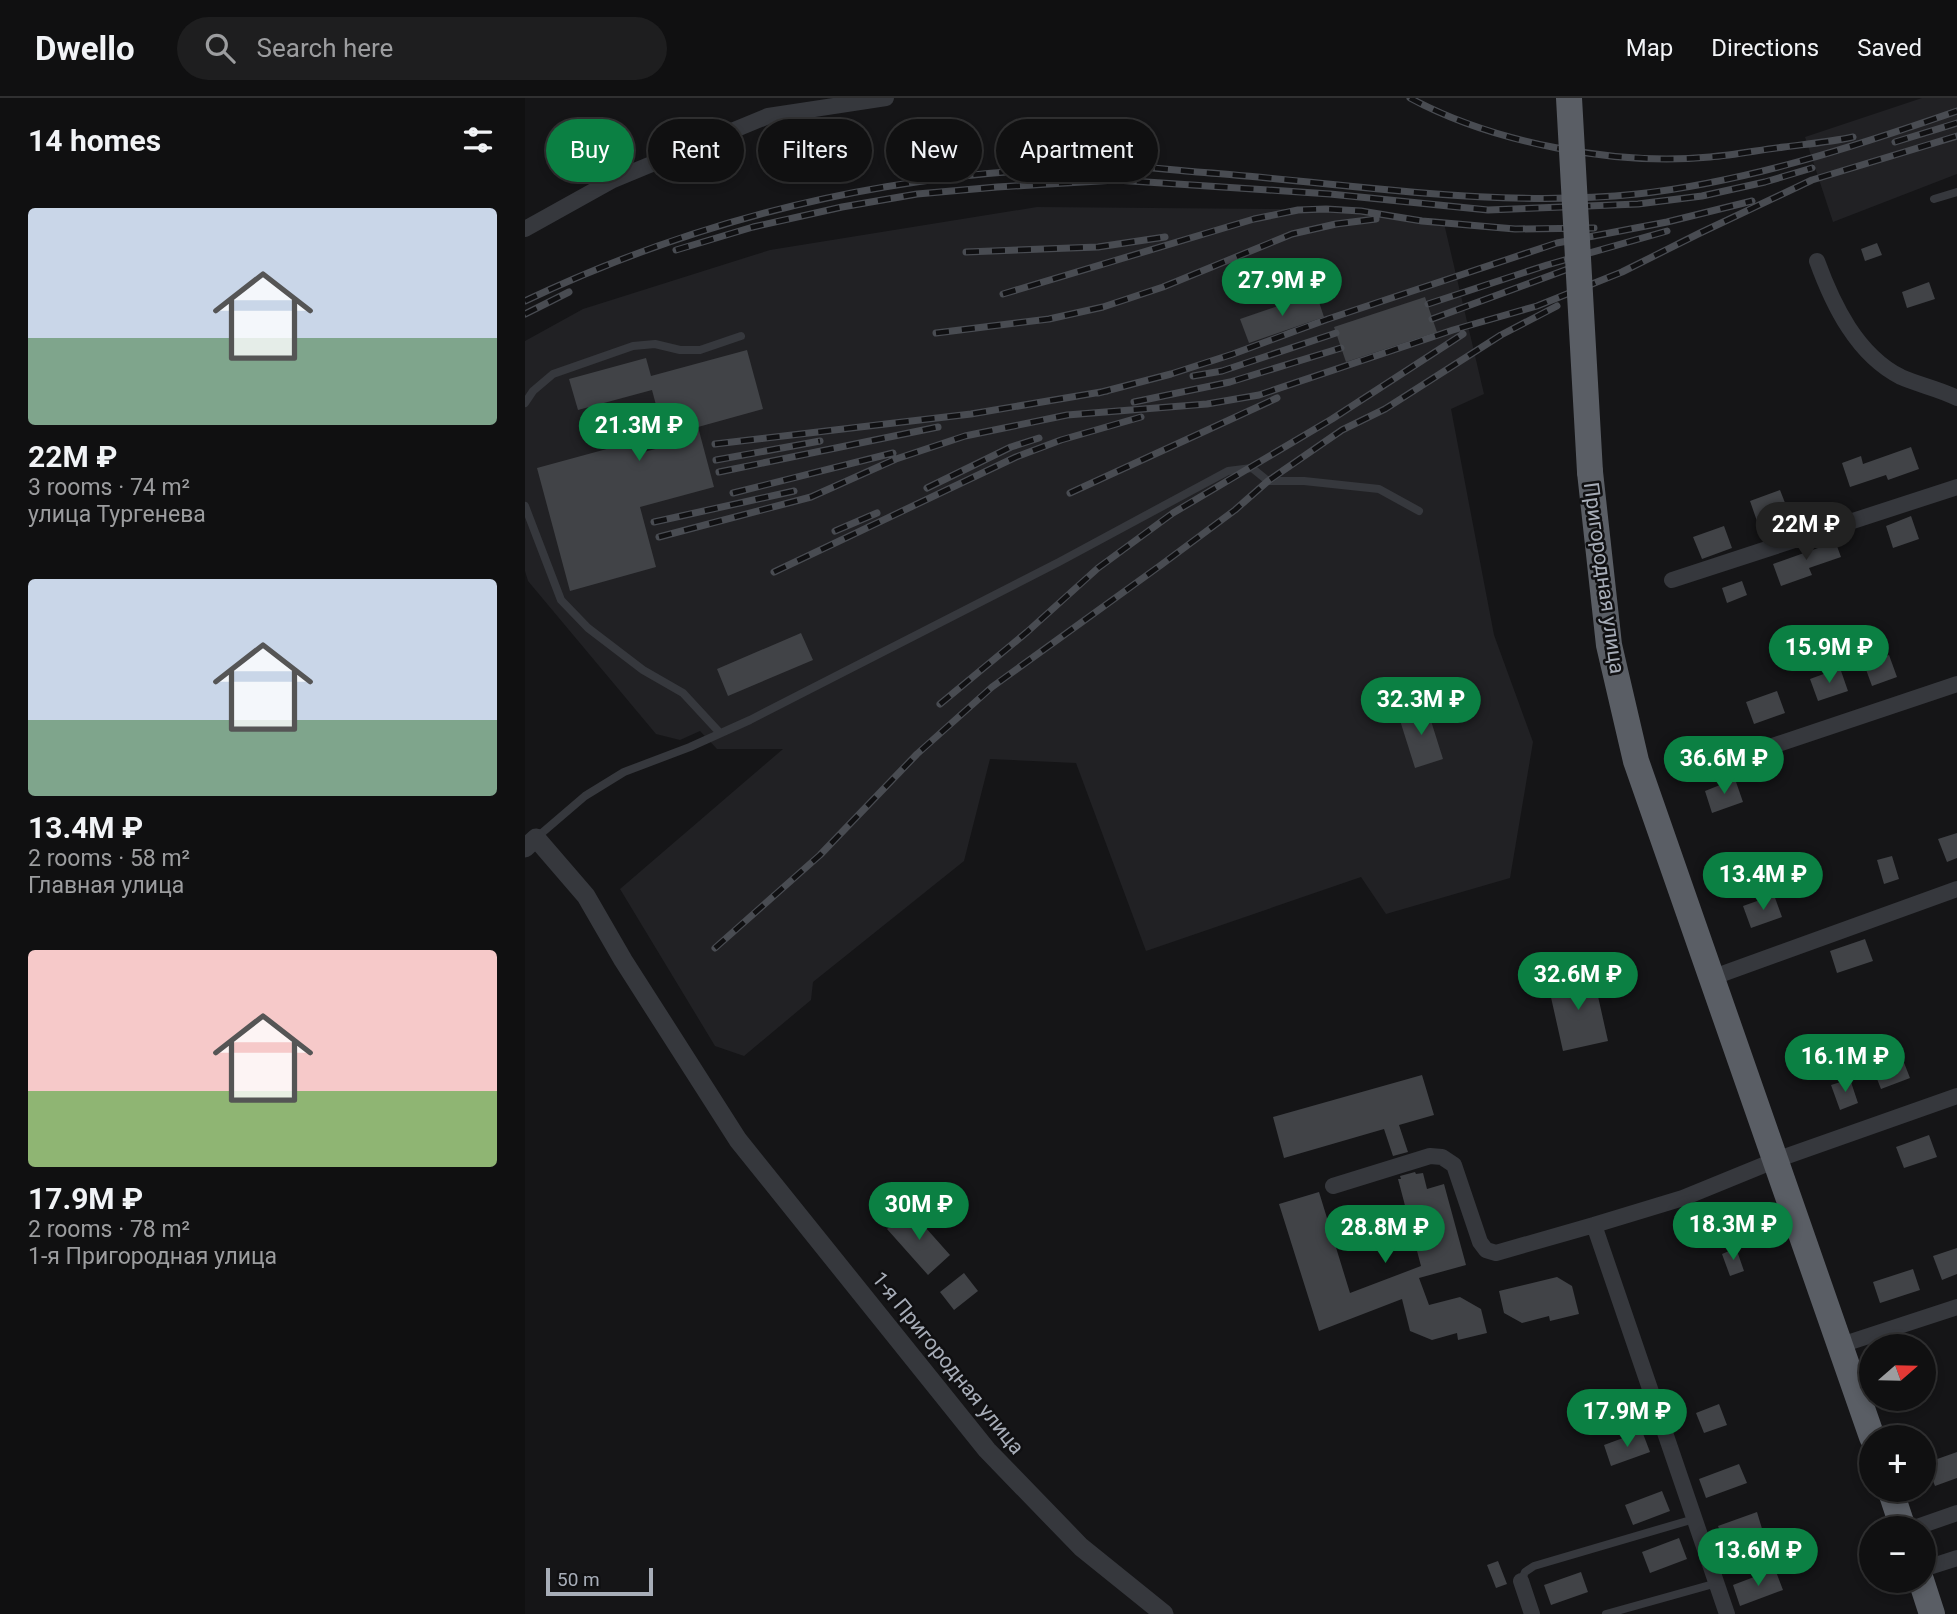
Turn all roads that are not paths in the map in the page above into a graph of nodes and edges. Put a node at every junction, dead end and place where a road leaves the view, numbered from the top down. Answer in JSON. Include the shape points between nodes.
{"nodes":[{"id":1,"x":886,"y":98,"type":"edge"},
{"id":2,"x":1569,"y":98,"type":"edge"},
{"id":3,"x":1957,"y":191,"type":"edge"},
{"id":4,"x":1934,"y":199,"type":"dead end"},
{"id":5,"x":525,"y":229,"type":"edge"},
{"id":6,"x":1817,"y":261,"type":"dead end"},
{"id":7,"x":741,"y":336,"type":"dead end"},
{"id":8,"x":1957,"y":398,"type":"edge"},
{"id":9,"x":525,"y":403,"type":"edge"},
{"id":10,"x":1957,"y":487,"type":"edge"},
{"id":11,"x":525,"y":506,"type":"edge"},
{"id":12,"x":1419,"y":511,"type":"dead end"},
{"id":13,"x":1672,"y":580,"type":"dead end"},
{"id":14,"x":1957,"y":684,"type":"edge"},
{"id":15,"x":720,"y":733,"type":"junction"},
{"id":16,"x":1692,"y":773,"type":"dead end"},
{"id":17,"x":530,"y":843,"type":"edge"},
{"id":18,"x":1957,"y":889,"type":"edge"},
{"id":19,"x":1711,"y":978,"type":"junction"},
{"id":20,"x":1957,"y":1096,"type":"edge"},
{"id":21,"x":1776,"y":1160,"type":"junction"},
{"id":22,"x":1333,"y":1186,"type":"dead end"},
{"id":23,"x":1594,"y":1225,"type":"junction"},
{"id":24,"x":1957,"y":1307,"type":"edge"},
{"id":25,"x":1841,"y":1345,"type":"junction"},
{"id":26,"x":1869,"y":1425,"type":"edge"},
{"id":27,"x":1957,"y":1513,"type":"edge"},
{"id":28,"x":1694,"y":1519,"type":"junction"},
{"id":29,"x":1936,"y":1520,"type":"edge"},
{"id":30,"x":1957,"y":1558,"type":"edge"},
{"id":31,"x":1936,"y":1565,"type":"edge"},
{"id":32,"x":1521,"y":1581,"type":"joint"},
{"id":33,"x":1717,"y":1583,"type":"junction"},
{"id":34,"x":1925,"y":1593,"type":"edge"},
{"id":35,"x":1164,"y":1614,"type":"edge"},
{"id":36,"x":1532,"y":1614,"type":"edge"},
{"id":37,"x":1606,"y":1614,"type":"edge"},
{"id":38,"x":1727,"y":1614,"type":"edge"},
{"id":39,"x":1932,"y":1614,"type":"edge"}],
"edges":[{"from":1,"to":5,"type":"street","via":[[768,117],[613,180]]},
{"from":2,"to":19,"type":"highway","name":"Пригородная улица","bridge":true,"via":[[1590,472],[1609,645],[1636,761]]},
{"from":3,"to":4,"type":"lane"},
{"from":6,"to":8,"type":"street","via":[[1838,311],[1874,358],[1903,377]]},
{"from":7,"to":9,"type":"lane","via":[[700,350],[633,346],[553,374]]},
{"from":10,"to":13,"type":"street"},
{"from":11,"to":15,"type":"lane","via":[[561,600],[588,628],[643,670],[683,693]]},
{"from":12,"to":15,"type":"lane","via":[[1379,489],[1268,481],[1252,468],[1228,471]]},
{"from":14,"to":16,"type":"street"},
{"from":15,"to":17,"type":"lane","via":[[624,772],[585,796]]},
{"from":17,"to":35,"type":"street","name":"1-я Пригородная улица","via":[[586,896],[737,1140],[987,1450],[1081,1547]]},
{"from":18,"to":19,"type":"street"},
{"from":19,"to":21,"type":"highway","name":"Пригородная улица"},
{"from":20,"to":21,"type":"street"},
{"from":21,"to":23,"type":"street","via":[[1683,1198]]},
{"from":21,"to":25,"type":"highway","name":"Пригородная улица"},
{"from":22,"to":23,"type":"street","via":[[1430,1156],[1442,1157],[1454,1165],[1486,1250],[1496,1253]]},
{"from":23,"to":28,"type":"street"},
{"from":24,"to":25,"type":"street"},
{"from":25,"to":26,"type":"highway","name":"Пригородная улица"},
{"from":27,"to":29,"type":"street"},
{"from":28,"to":32,"type":"lane","via":[[1534,1566]]},
{"from":28,"to":33,"type":"street"},
{"from":30,"to":31,"type":"street"},
{"from":32,"to":36,"type":"street"},
{"from":33,"to":37,"type":"lane"},
{"from":33,"to":38,"type":"street"},
{"from":34,"to":39,"type":"highway"}]}
